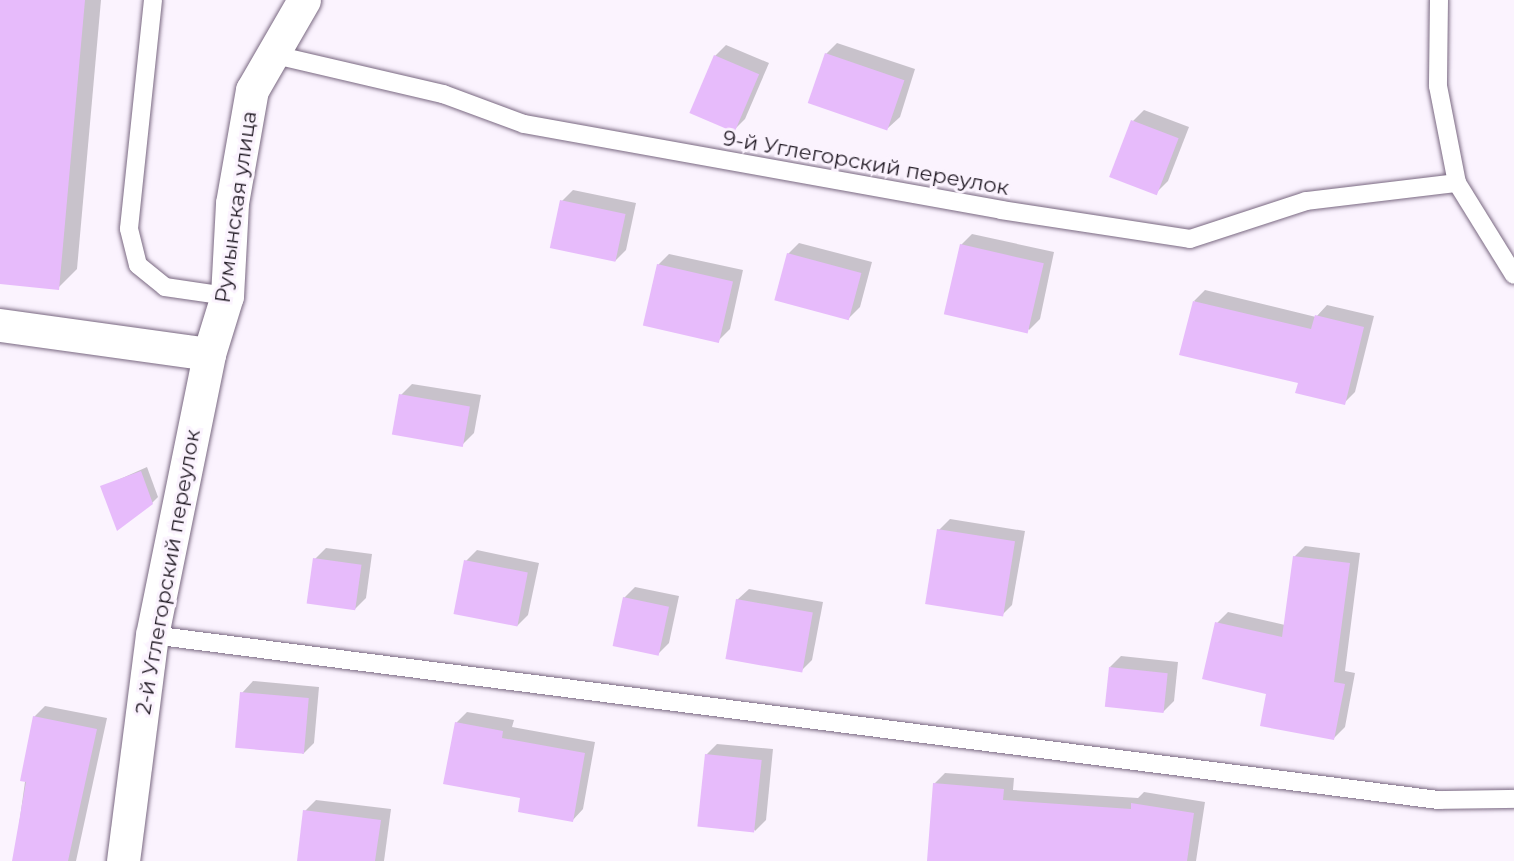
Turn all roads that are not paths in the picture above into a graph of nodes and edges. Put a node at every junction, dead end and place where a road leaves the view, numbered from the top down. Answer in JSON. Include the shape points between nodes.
{"nodes":[{"id":1,"x":153,"y":0,"type":"edge"},
{"id":2,"x":304,"y":0,"type":"edge"},
{"id":3,"x":1439,"y":0,"type":"edge"},
{"id":4,"x":271,"y":54,"type":"junction"},
{"id":5,"x":1457,"y":183,"type":"junction"},
{"id":6,"x":1514,"y":275,"type":"edge"},
{"id":7,"x":227,"y":297,"type":"junction"},
{"id":8,"x":0,"y":325,"type":"edge"},
{"id":9,"x":208,"y":354,"type":"junction"},
{"id":10,"x":152,"y":635,"type":"junction"},
{"id":11,"x":1514,"y":799,"type":"edge"},
{"id":12,"x":123,"y":861,"type":"edge"}],
"edges":[{"from":1,"to":7,"type":"lane","via":[[129,229],[138,265],[165,286]]},
{"from":2,"to":4,"type":"street","name":"Румынская улица"},
{"from":3,"to":5,"type":"lane","via":[[1438,86]]},
{"from":4,"to":5,"type":"lane","name":"9-й Углегорский переулок","via":[[443,94],[524,124],[1001,210],[1190,239],[1306,201]]},
{"from":4,"to":7,"type":"street","name":"Румынская улица","via":[[252,90],[232,203]]},
{"from":5,"to":6,"type":"lane"},
{"from":7,"to":9,"type":"street","name":"Румынская улица"},
{"from":8,"to":9,"type":"street"},
{"from":9,"to":10,"type":"street","name":"2-й Углегорский переулок"},
{"from":10,"to":11,"type":"lane","via":[[1439,800]]},
{"from":10,"to":12,"type":"street","name":"2-й Углегорский переулок"}]}
